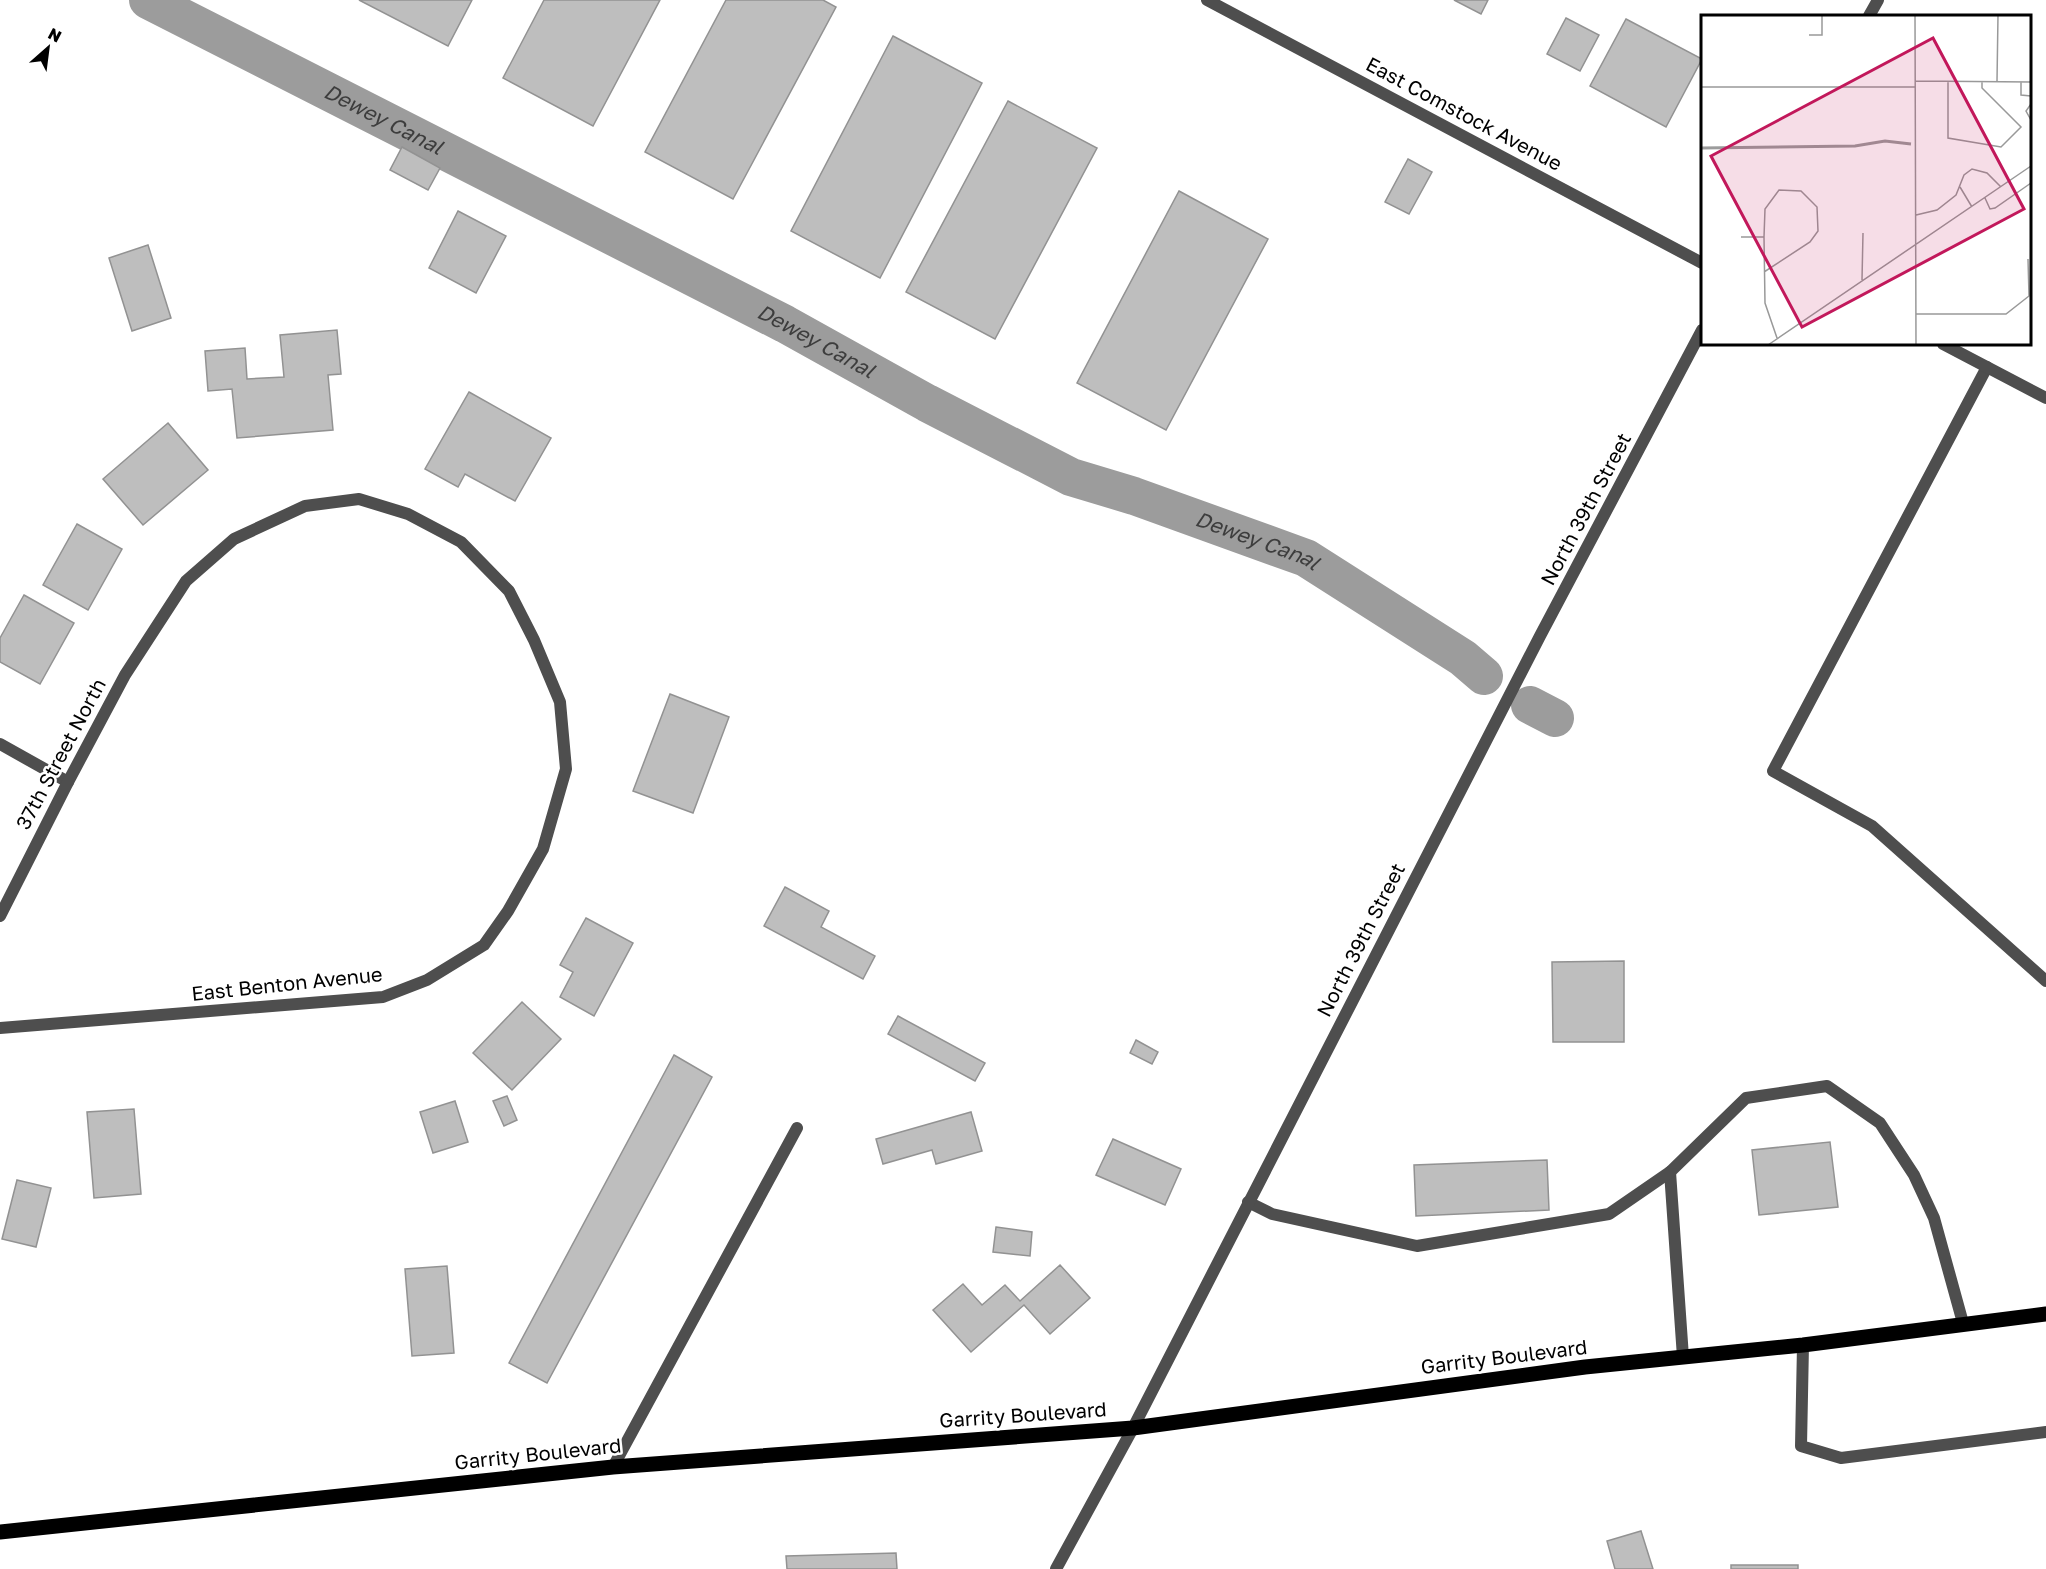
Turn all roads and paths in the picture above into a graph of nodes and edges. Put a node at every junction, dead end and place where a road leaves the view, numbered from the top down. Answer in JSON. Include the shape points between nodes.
{"nodes":[{"id":1,"x":1207,"y":0,"type":"edge"},
{"id":2,"x":1878,"y":0,"type":"edge"},
{"id":3,"x":1870,"y":15,"type":"edge"},
{"id":4,"x":1701,"y":262,"type":"edge"},
{"id":5,"x":1701,"y":332,"type":"edge"},
{"id":6,"x":1945,"y":345,"type":"edge"},
{"id":7,"x":1987,"y":367,"type":"junction"},
{"id":8,"x":2046,"y":398,"type":"edge"},
{"id":9,"x":125,"y":675,"type":"joint"},
{"id":10,"x":0,"y":744,"type":"edge"},
{"id":11,"x":68,"y":782,"type":"junction"},
{"id":12,"x":0,"y":916,"type":"edge"},
{"id":13,"x":2046,"y":981,"type":"edge"},
{"id":14,"x":0,"y":1028,"type":"edge"},
{"id":15,"x":797,"y":1128,"type":"dead end"},
{"id":16,"x":1670,"y":1172,"type":"junction"},
{"id":17,"x":1248,"y":1202,"type":"junction"},
{"id":18,"x":2046,"y":1314,"type":"edge"},
{"id":19,"x":1963,"y":1323,"type":"junction"},
{"id":20,"x":1803,"y":1345,"type":"junction"},
{"id":21,"x":1683,"y":1358,"type":"junction"},
{"id":22,"x":1133,"y":1428,"type":"junction"},
{"id":23,"x":2046,"y":1432,"type":"edge"},
{"id":24,"x":613,"y":1467,"type":"junction"},
{"id":25,"x":0,"y":1532,"type":"edge"},
{"id":26,"x":1056,"y":1569,"type":"edge"}],
"edges":[{"from":1,"to":4,"type":"street","name":"East Comstock Avenue"},
{"from":2,"to":3,"type":"street"},
{"from":5,"to":17,"type":"street","name":"North 39th Street"},
{"from":6,"to":7,"type":"street"},
{"from":7,"to":8,"type":"street"},
{"from":7,"to":13,"type":"street","via":[[1773,771],[1872,826]]},
{"from":9,"to":11,"type":"street","name":"37th Street North"},
{"from":9,"to":14,"type":"street","name":"East Benton Avenue","via":[[186,581],[234,539],[305,506],[359,499],[408,514],[461,542],[509,591],[560,702],[566,769],[543,849],[484,945],[427,980],[384,997]]},
{"from":10,"to":11,"type":"street"},
{"from":11,"to":12,"type":"street","name":"37th Street North"},
{"from":15,"to":24,"type":"street"},
{"from":16,"to":17,"type":"street","via":[[1609,1214],[1417,1246],[1272,1214]]},
{"from":16,"to":19,"type":"street","via":[[1746,1098],[1827,1086],[1880,1123],[1914,1175],[1934,1218]]},
{"from":16,"to":21,"type":"street"},
{"from":17,"to":22,"type":"street","name":"North 39th Street"},
{"from":18,"to":19,"type":"main road","name":"Garrity Boulevard"},
{"from":19,"to":20,"type":"main road","name":"Garrity Boulevard"},
{"from":20,"to":21,"type":"main road","name":"Garrity Boulevard"},
{"from":20,"to":23,"type":"street","via":[[1801,1446],[1841,1458]]},
{"from":21,"to":22,"type":"main road","name":"Garrity Boulevard","via":[[1585,1367]]},
{"from":22,"to":24,"type":"main road","name":"Garrity Boulevard"},
{"from":22,"to":26,"type":"street","name":"North 39th Street"},
{"from":24,"to":25,"type":"main road","name":"Garrity Boulevard"}]}
